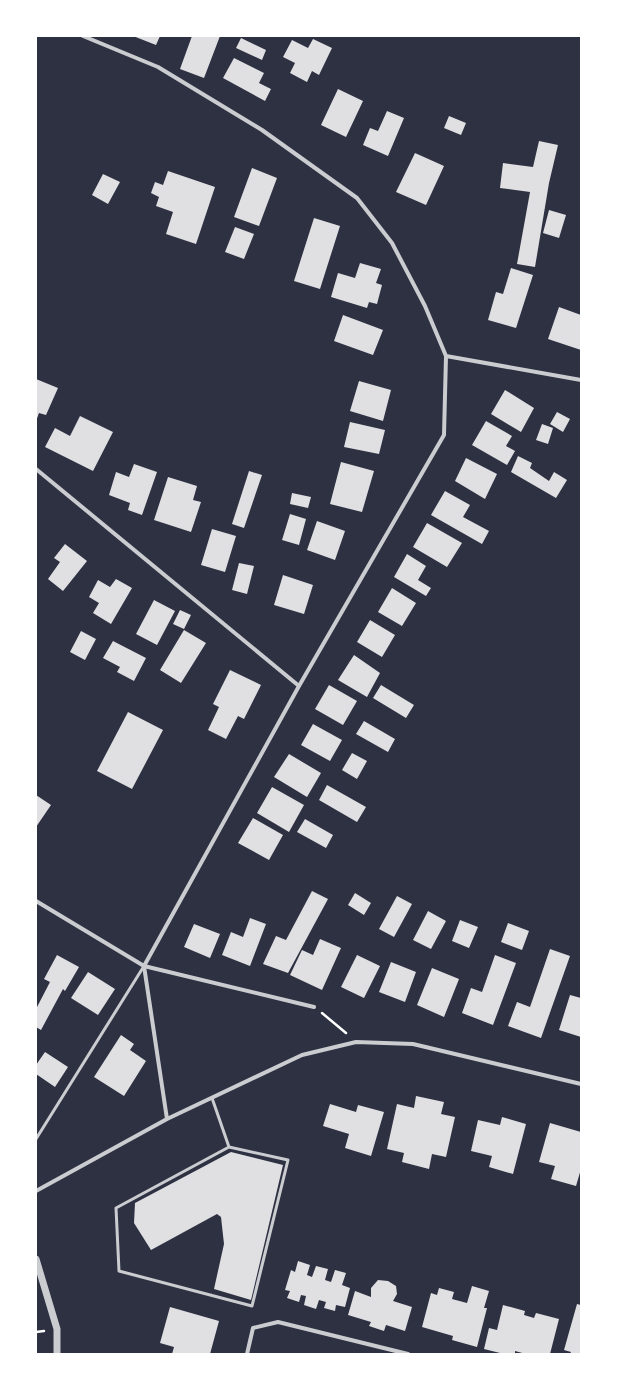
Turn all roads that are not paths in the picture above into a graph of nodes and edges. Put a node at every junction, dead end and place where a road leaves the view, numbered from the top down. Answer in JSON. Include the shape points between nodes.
{"nodes":[{"id":1,"x":83,"y":36,"type":"edge"},
{"id":2,"x":446,"y":356,"type":"junction"},
{"id":3,"x":581,"y":380,"type":"edge"},
{"id":4,"x":36,"y":469,"type":"edge"},
{"id":5,"x":299,"y":686,"type":"junction"},
{"id":6,"x":36,"y":901,"type":"edge"},
{"id":7,"x":144,"y":966,"type":"junction"},
{"id":8,"x":314,"y":1007,"type":"road end"},
{"id":9,"x":581,"y":1084,"type":"edge"},
{"id":10,"x":212,"y":1098,"type":"junction"},
{"id":11,"x":167,"y":1118,"type":"junction"},
{"id":12,"x":36,"y":1140,"type":"edge"},
{"id":13,"x":230,"y":1147,"type":"junction"},
{"id":14,"x":36,"y":1191,"type":"edge"},
{"id":15,"x":36,"y":1259,"type":"edge"},
{"id":16,"x":57,"y":1354,"type":"edge"},
{"id":17,"x":247,"y":1354,"type":"edge"},
{"id":18,"x":408,"y":1354,"type":"edge"}],
"edges":[{"from":1,"to":2,"type":"street","via":[[158,67],[262,130],[357,198],[392,243],[425,306]]},
{"from":2,"to":3,"type":"street"},
{"from":2,"to":5,"type":"street","via":[[444,435]]},
{"from":4,"to":5,"type":"street"},
{"from":5,"to":7,"type":"street"},
{"from":6,"to":7,"type":"street"},
{"from":7,"to":8,"type":"street"},
{"from":7,"to":11,"type":"street"},
{"from":7,"to":12,"type":"lane"},
{"from":9,"to":10,"type":"street","via":[[413,1044],[356,1042],[302,1056]]},
{"from":10,"to":11,"type":"street"},
{"from":10,"to":13,"type":"lane"},
{"from":11,"to":14,"type":"street"},
{"from":13,"to":13,"type":"lane","via":[[116,1208],[119,1271],[252,1306],[288,1160]]},
{"from":15,"to":16,"type":"street","via":[[57,1329]]},
{"from":17,"to":18,"type":"street","via":[[253,1328],[278,1322]]}]}
